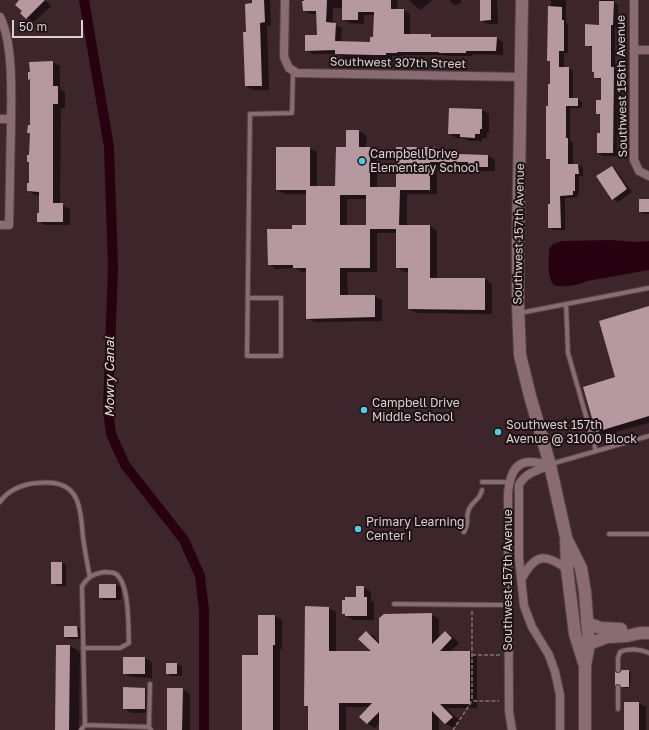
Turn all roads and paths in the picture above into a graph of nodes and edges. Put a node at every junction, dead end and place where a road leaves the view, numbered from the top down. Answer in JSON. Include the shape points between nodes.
{"nodes":[{"id":1,"x":285,"y":0,"type":"edge"},
{"id":2,"x":522,"y":0,"type":"edge"},
{"id":3,"x":634,"y":0,"type":"edge"},
{"id":4,"x":0,"y":17,"type":"edge"},
{"id":5,"x":634,"y":50,"type":"junction"},
{"id":6,"x":649,"y":50,"type":"edge"},
{"id":7,"x":293,"y":71,"type":"junction"},
{"id":8,"x":521,"y":77,"type":"junction"},
{"id":9,"x":0,"y":119,"type":"edge"},
{"id":10,"x":11,"y":119,"type":"junction"},
{"id":11,"x":649,"y":176,"type":"edge"},
{"id":12,"x":0,"y":225,"type":"edge"},
{"id":13,"x":649,"y":288,"type":"edge"},
{"id":14,"x":248,"y":298,"type":"junction"},
{"id":15,"x":566,"y":304,"type":"junction"},
{"id":16,"x":518,"y":313,"type":"junction"},
{"id":17,"x":649,"y":436,"type":"edge"},
{"id":18,"x":596,"y":451,"type":"junction"},
{"id":19,"x":550,"y":465,"type":"junction"},
{"id":20,"x":482,"y":482,"type":"dead end"},
{"id":21,"x":509,"y":482,"type":"junction"},
{"id":22,"x":482,"y":490,"type":"dead end"},
{"id":23,"x":0,"y":502,"type":"edge"},
{"id":24,"x":464,"y":532,"type":"dead end"},
{"id":25,"x":609,"y":534,"type":"dead end"},
{"id":26,"x":649,"y":534,"type":"edge"},
{"id":27,"x":566,"y":537,"type":"junction"},
{"id":28,"x":567,"y":569,"type":"junction"},
{"id":29,"x":90,"y":577,"type":"junction"},
{"id":30,"x":522,"y":578,"type":"junction"},
{"id":31,"x":394,"y":604,"type":"dead end"},
{"id":32,"x":508,"y":605,"type":"junction"},
{"id":33,"x":472,"y":611,"type":"dead end"},
{"id":34,"x":588,"y":623,"type":"junction"},
{"id":35,"x":645,"y":633,"type":"edge"},
{"id":36,"x":589,"y":644,"type":"junction"},
{"id":37,"x":83,"y":648,"type":"junction"},
{"id":38,"x":649,"y":653,"type":"edge"},
{"id":39,"x":472,"y":654,"type":"junction"},
{"id":40,"x":501,"y":655,"type":"dead end"},
{"id":41,"x":585,"y":666,"type":"junction"},
{"id":42,"x":618,"y":670,"type":"dead end"},
{"id":43,"x":150,"y":684,"type":"dead end"},
{"id":44,"x":618,"y":687,"type":"dead end"},
{"id":45,"x":472,"y":701,"type":"junction"},
{"id":46,"x":500,"y":701,"type":"dead end"},
{"id":47,"x":618,"y":709,"type":"dead end"},
{"id":48,"x":85,"y":725,"type":"junction"},
{"id":49,"x":124,"y":728,"type":"edge"},
{"id":50,"x":150,"y":728,"type":"edge"},
{"id":51,"x":81,"y":730,"type":"edge"},
{"id":52,"x":453,"y":730,"type":"edge"},
{"id":53,"x":512,"y":730,"type":"edge"},
{"id":54,"x":560,"y":730,"type":"edge"},
{"id":55,"x":585,"y":730,"type":"edge"}],
"edges":[{"from":1,"to":7,"type":"street","via":[[284,57],[287,66]]},
{"from":2,"to":8,"type":"street","name":"Southwest 157th Avenue"},
{"from":3,"to":5,"type":"street","name":"Southwest 156th Avenue"},
{"from":4,"to":10,"type":"street","via":[[9,56]]},
{"from":5,"to":6,"type":"street"},
{"from":5,"to":11,"type":"street","name":"Southwest 156th Avenue","via":[[634,160],[639,171]]},
{"from":7,"to":8,"type":"street","name":"Southwest 307th Street","via":[[304,74]]},
{"from":7,"to":14,"type":"lane","via":[[292,113],[250,114]]},
{"from":8,"to":16,"type":"street","name":"Southwest 157th Avenue"},
{"from":9,"to":10,"type":"street"},
{"from":10,"to":12,"type":"street","via":[[9,225]]},
{"from":13,"to":15,"type":"lane"},
{"from":14,"to":14,"type":"lane","via":[[247,356],[281,356],[281,298]]},
{"from":15,"to":16,"type":"lane"},
{"from":15,"to":18,"type":"lane","via":[[568,353]]},
{"from":16,"to":19,"type":"street","name":"Southwest 157th Avenue","via":[[520,355]]},
{"from":17,"to":18,"type":"lane"},
{"from":18,"to":19,"type":"lane"},
{"from":19,"to":21,"type":"street","via":[[530,462],[522,464],[511,474]]},
{"from":19,"to":27,"type":"street","name":"Southwest 157th Avenue"},
{"from":19,"to":30,"type":"street","name":"Southwest 157th Avenue","via":[[528,474],[519,485],[519,558]]},
{"from":20,"to":21,"type":"lane"},
{"from":21,"to":32,"type":"street","name":"Southwest 157th Avenue"},
{"from":22,"to":24,"type":"lane","via":[[480,497],[468,512]]},
{"from":23,"to":29,"type":"lane","via":[[13,490],[30,483],[56,483],[70,489],[78,500]]},
{"from":25,"to":26,"type":"lane"},
{"from":27,"to":28,"type":"street","name":"Southwest 157th Avenue"},
{"from":27,"to":34,"type":"street","name":"Southwest 157th Avenue","via":[[582,568]]},
{"from":28,"to":30,"type":"street","name":"Southwest 157th Avenue","via":[[556,561],[538,559],[531,563]]},
{"from":28,"to":41,"type":"street","name":"Southwest 157th Avenue","via":[[575,634]]},
{"from":29,"to":37,"type":"lane","via":[[82,586]]},
{"from":29,"to":37,"type":"lane","via":[[107,572],[122,580],[126,595],[129,644],[120,648]]},
{"from":30,"to":54,"type":"street","name":"Southwest 157th Avenue","via":[[527,615],[549,655],[555,672],[560,695]]},
{"from":31,"to":32,"type":"lane"},
{"from":32,"to":53,"type":"street","name":"Southwest 157th Avenue","via":[[509,711]]},
{"from":33,"to":39,"type":"path"},
{"from":34,"to":35,"type":"street","via":[[601,628]]},
{"from":34,"to":36,"type":"street","name":"Southwest 157th Avenue"},
{"from":35,"to":36,"type":"street","via":[[606,637]]},
{"from":36,"to":41,"type":"street","name":"Southwest 157th Avenue"},
{"from":37,"to":48,"type":"lane"},
{"from":38,"to":42,"type":"lane","via":[[644,650],[620,652]]},
{"from":39,"to":40,"type":"path"},
{"from":39,"to":45,"type":"path"},
{"from":41,"to":55,"type":"street","name":"Southwest 157th Avenue"},
{"from":43,"to":50,"type":"lane"},
{"from":44,"to":47,"type":"lane"},
{"from":45,"to":46,"type":"path"},
{"from":45,"to":52,"type":"path"},
{"from":48,"to":49,"type":"lane"},
{"from":48,"to":51,"type":"lane"},
{"from":49,"to":50,"type":"lane"}]}
